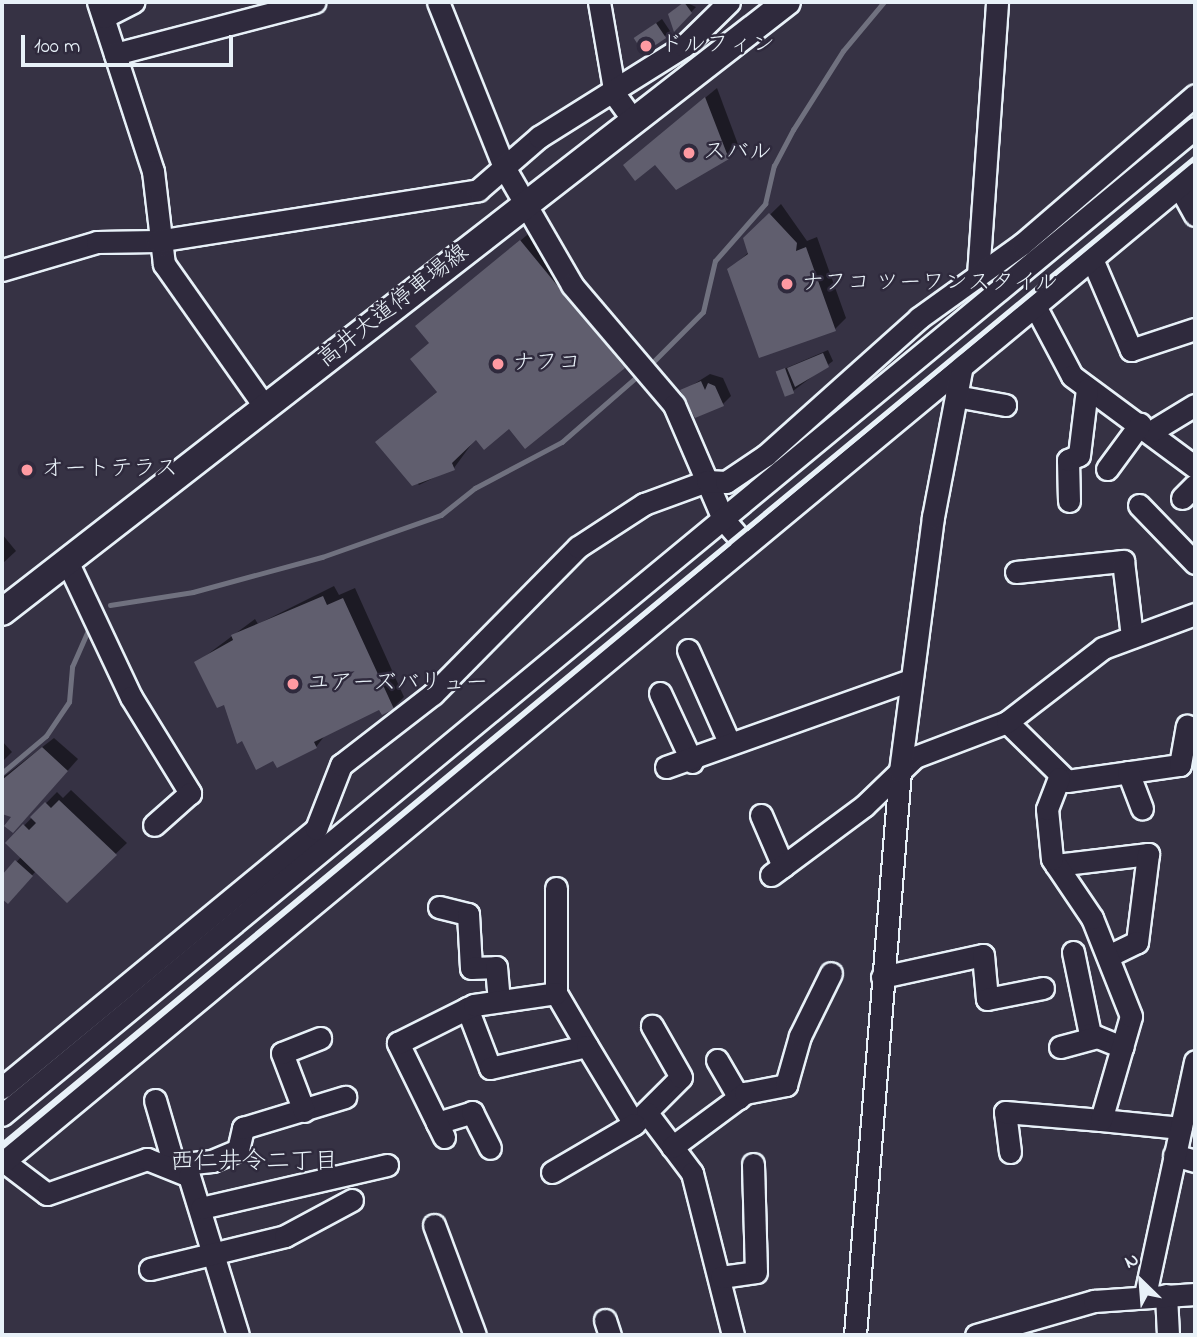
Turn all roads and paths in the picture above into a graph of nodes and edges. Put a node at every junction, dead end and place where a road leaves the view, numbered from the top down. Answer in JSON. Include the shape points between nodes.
{"nodes":[{"id":1,"x":133,"y":2,"type":"edge"},
{"id":2,"x":314,"y":2,"type":"edge"},
{"id":3,"x":438,"y":2,"type":"edge"},
{"id":4,"x":599,"y":2,"type":"edge"},
{"id":5,"x":729,"y":2,"type":"edge"},
{"id":6,"x":787,"y":2,"type":"edge"},
{"id":7,"x":997,"y":2,"type":"edge"},
{"id":8,"x":101,"y":10,"type":"edge"},
{"id":9,"x":716,"y":19,"type":"junction"},
{"id":10,"x":737,"y":41,"type":"junction"},
{"id":11,"x":115,"y":54,"type":"junction"},
{"id":12,"x":615,"y":95,"type":"junction"},
{"id":13,"x":1195,"y":95,"type":"edge"},
{"id":14,"x":633,"y":120,"type":"junction"},
{"id":15,"x":1195,"y":128,"type":"edge"},
{"id":16,"x":504,"y":167,"type":"junction"},
{"id":17,"x":1187,"y":179,"type":"edge"},
{"id":18,"x":526,"y":204,"type":"junction"},
{"id":19,"x":1195,"y":215,"type":"edge"},
{"id":20,"x":157,"y":240,"type":"junction"},
{"id":21,"x":1092,"y":259,"type":"junction"},
{"id":22,"x":2,"y":270,"type":"edge"},
{"id":23,"x":978,"y":275,"type":"junction"},
{"id":24,"x":1035,"y":306,"type":"junction"},
{"id":25,"x":919,"y":318,"type":"junction"},
{"id":26,"x":1195,"y":329,"type":"edge"},
{"id":27,"x":940,"y":341,"type":"junction"},
{"id":28,"x":962,"y":365,"type":"junction"},
{"id":29,"x":1087,"y":389,"type":"junction"},
{"id":30,"x":956,"y":396,"type":"junction"},
{"id":31,"x":1005,"y":405,"type":"dead end"},
{"id":32,"x":1195,"y":405,"type":"edge"},
{"id":33,"x":265,"y":407,"type":"junction"},
{"id":34,"x":1146,"y":427,"type":"junction"},
{"id":35,"x":1195,"y":467,"type":"edge"},
{"id":36,"x":1107,"y":469,"type":"dead end"},
{"id":37,"x":707,"y":481,"type":"junction"},
{"id":38,"x":1069,"y":502,"type":"dead end"},
{"id":39,"x":1139,"y":505,"type":"dead end"},
{"id":40,"x":723,"y":519,"type":"junction"},
{"id":41,"x":745,"y":544,"type":"junction"},
{"id":42,"x":67,"y":561,"type":"junction"},
{"id":43,"x":1195,"y":563,"type":"edge"},
{"id":44,"x":1016,"y":572,"type":"dead end"},
{"id":45,"x":2,"y":612,"type":"edge"},
{"id":46,"x":1195,"y":614,"type":"edge"},
{"id":47,"x":1132,"y":636,"type":"junction"},
{"id":48,"x":688,"y":650,"type":"dead end"},
{"id":49,"x":911,"y":680,"type":"junction"},
{"id":50,"x":660,"y":692,"type":"dead end"},
{"id":51,"x":1007,"y":722,"type":"junction"},
{"id":52,"x":1187,"y":726,"type":"dead end"},
{"id":53,"x":728,"y":740,"type":"junction"},
{"id":54,"x":692,"y":762,"type":"junction"},
{"id":55,"x":666,"y":767,"type":"dead end"},
{"id":56,"x":900,"y":771,"type":"junction"},
{"id":57,"x":1128,"y":772,"type":"junction"},
{"id":58,"x":1059,"y":778,"type":"junction"},
{"id":59,"x":1142,"y":808,"type":"dead end"},
{"id":60,"x":761,"y":815,"type":"dead end"},
{"id":61,"x":154,"y":825,"type":"dead end"},
{"id":62,"x":1056,"y":864,"type":"junction"},
{"id":63,"x":556,"y":888,"type":"dead end"},
{"id":64,"x":439,"y":907,"type":"dead end"},
{"id":65,"x":1073,"y":952,"type":"dead end"},
{"id":66,"x":1108,"y":956,"type":"junction"},
{"id":67,"x":831,"y":973,"type":"dead end"},
{"id":68,"x":882,"y":977,"type":"junction"},
{"id":69,"x":1043,"y":988,"type":"dead end"},
{"id":70,"x":556,"y":993,"type":"junction"},
{"id":71,"x":499,"y":1001,"type":"junction"},
{"id":72,"x":467,"y":1008,"type":"junction"},
{"id":73,"x":652,"y":1026,"type":"dead end"},
{"id":74,"x":1097,"y":1037,"type":"junction"},
{"id":75,"x":320,"y":1038,"type":"dead end"},
{"id":76,"x":587,"y":1046,"type":"junction"},
{"id":77,"x":1060,"y":1047,"type":"dead end"},
{"id":78,"x":1122,"y":1047,"type":"junction"},
{"id":79,"x":717,"y":1060,"type":"dead end"},
{"id":80,"x":1195,"y":1061,"type":"edge"},
{"id":81,"x":2,"y":1088,"type":"edge"},
{"id":82,"x":345,"y":1097,"type":"dead end"},
{"id":83,"x":738,"y":1098,"type":"junction"},
{"id":84,"x":155,"y":1100,"type":"dead end"},
{"id":85,"x":304,"y":1111,"type":"junction"},
{"id":86,"x":2,"y":1115,"type":"edge"},
{"id":87,"x":640,"y":1118,"type":"junction"},
{"id":88,"x":1101,"y":1120,"type":"junction"},
{"id":89,"x":1181,"y":1128,"type":"junction"},
{"id":90,"x":672,"y":1147,"type":"junction"},
{"id":91,"x":490,"y":1148,"type":"dead end"},
{"id":92,"x":1010,"y":1152,"type":"dead end"},
{"id":93,"x":1174,"y":1155,"type":"junction"},
{"id":94,"x":2,"y":1161,"type":"edge"},
{"id":95,"x":1195,"y":1161,"type":"edge"},
{"id":96,"x":752,"y":1164,"type":"dead end"},
{"id":97,"x":174,"y":1165,"type":"junction"},
{"id":98,"x":387,"y":1165,"type":"dead end"},
{"id":99,"x":552,"y":1172,"type":"dead end"},
{"id":100,"x":352,"y":1200,"type":"dead end"},
{"id":101,"x":201,"y":1208,"type":"junction"},
{"id":102,"x":435,"y":1225,"type":"dead end"},
{"id":103,"x":211,"y":1254,"type":"junction"},
{"id":104,"x":150,"y":1269,"type":"dead end"},
{"id":105,"x":721,"y":1277,"type":"junction"},
{"id":106,"x":1195,"y":1294,"type":"edge"},
{"id":107,"x":1155,"y":1295,"type":"junction"},
{"id":108,"x":237,"y":1335,"type":"edge"},
{"id":109,"x":475,"y":1335,"type":"edge"},
{"id":110,"x":733,"y":1335,"type":"edge"},
{"id":111,"x":855,"y":1335,"type":"edge"},
{"id":112,"x":976,"y":1335,"type":"edge"},
{"id":113,"x":1168,"y":1335,"type":"edge"}],
"edges":[{"from":1,"to":8,"type":"street"},
{"from":2,"to":11,"type":"street"},
{"from":3,"to":16,"type":"street"},
{"from":4,"to":12,"type":"street"},
{"from":5,"to":9,"type":"street"},
{"from":6,"to":10,"type":"main road","name":"高井大道停車場線"},
{"from":7,"to":23,"type":"street"},
{"from":8,"to":11,"type":"street"},
{"from":9,"to":10,"type":"street"},
{"from":9,"to":12,"type":"street"},
{"from":10,"to":14,"type":"main road","name":"高井大道停車場線"},
{"from":11,"to":20,"type":"street","via":[[153,171]]},
{"from":12,"to":14,"type":"street"},
{"from":12,"to":16,"type":"street","via":[[539,137]]},
{"from":13,"to":23,"type":"street"},
{"from":14,"to":18,"type":"main road","name":"高井大道停車場線"},
{"from":15,"to":27,"type":"street"},
{"from":16,"to":18,"type":"street"},
{"from":16,"to":20,"type":"street","via":[[462,195],[415,196]]},
{"from":17,"to":19,"type":"street"},
{"from":17,"to":21,"type":"street"},
{"from":18,"to":33,"type":"main road","name":"高井大道停車場線"},
{"from":18,"to":37,"type":"street","via":[[572,285],[674,405]]},
{"from":20,"to":22,"type":"street","via":[[97,242]]},
{"from":20,"to":33,"type":"street","via":[[182,296]]},
{"from":21,"to":24,"type":"street"},
{"from":21,"to":26,"type":"street","via":[[1131,350]]},
{"from":23,"to":25,"type":"street"},
{"from":24,"to":28,"type":"street"},
{"from":24,"to":29,"type":"street","via":[[1061,362]]},
{"from":25,"to":27,"type":"street"},
{"from":25,"to":37,"type":"street","via":[[766,455],[726,482]]},
{"from":27,"to":28,"type":"street"},
{"from":27,"to":40,"type":"street"},
{"from":28,"to":30,"type":"street"},
{"from":28,"to":41,"type":"street"},
{"from":29,"to":34,"type":"street"},
{"from":29,"to":38,"type":"street","via":[[1079,455],[1068,460]]},
{"from":30,"to":31,"type":"street"},
{"from":30,"to":49,"type":"street"},
{"from":32,"to":34,"type":"street"},
{"from":33,"to":42,"type":"main road","name":"高井大道停車場線"},
{"from":34,"to":35,"type":"street"},
{"from":34,"to":36,"type":"street"},
{"from":37,"to":40,"type":"street"},
{"from":37,"to":81,"type":"street","via":[[643,504],[578,547],[433,694],[341,765],[316,829]]},
{"from":39,"to":43,"type":"street"},
{"from":40,"to":41,"type":"street"},
{"from":40,"to":86,"type":"street"},
{"from":41,"to":94,"type":"street"},
{"from":42,"to":45,"type":"main road","name":"高井大道停車場線"},
{"from":42,"to":61,"type":"street","via":[[131,697],[190,793]]},
{"from":44,"to":47,"type":"street","via":[[1124,561]]},
{"from":46,"to":47,"type":"street"},
{"from":47,"to":51,"type":"street","via":[[1103,648]]},
{"from":48,"to":53,"type":"street"},
{"from":49,"to":53,"type":"street","via":[[832,712]]},
{"from":49,"to":56,"type":"street"},
{"from":50,"to":54,"type":"street"},
{"from":51,"to":56,"type":"street","via":[[915,757]]},
{"from":51,"to":58,"type":"street"},
{"from":52,"to":57,"type":"street","via":[[1180,765]]},
{"from":53,"to":54,"type":"street"},
{"from":54,"to":55,"type":"street"},
{"from":56,"to":60,"type":"street","via":[[777,871]]},
{"from":56,"to":68,"type":"street"},
{"from":57,"to":58,"type":"street"},
{"from":57,"to":59,"type":"street"},
{"from":58,"to":62,"type":"street","via":[[1047,820]]},
{"from":62,"to":66,"type":"street","via":[[1092,918]]},
{"from":62,"to":66,"type":"street","via":[[1148,854],[1137,942]]},
{"from":63,"to":70,"type":"street"},
{"from":64,"to":71,"type":"street","via":[[468,914],[471,968],[496,967]]},
{"from":65,"to":74,"type":"street","via":[[1090,1034]]},
{"from":66,"to":78,"type":"street","via":[[1131,1016]]},
{"from":67,"to":83,"type":"street","via":[[800,1036],[786,1085]]},
{"from":68,"to":69,"type":"street","via":[[982,955],[986,999]]},
{"from":68,"to":111,"type":"street"},
{"from":70,"to":71,"type":"street"},
{"from":70,"to":76,"type":"street"},
{"from":71,"to":72,"type":"street"},
{"from":72,"to":76,"type":"street","via":[[490,1068]]},
{"from":72,"to":91,"type":"street","via":[[398,1043],[440,1130],[472,1112]]},
{"from":73,"to":87,"type":"street","via":[[681,1077]]},
{"from":74,"to":77,"type":"street"},
{"from":74,"to":78,"type":"street"},
{"from":75,"to":85,"type":"street","via":[[282,1053]]},
{"from":76,"to":87,"type":"street"},
{"from":78,"to":88,"type":"street"},
{"from":79,"to":83,"type":"street"},
{"from":80,"to":89,"type":"street"},
{"from":82,"to":85,"type":"street"},
{"from":83,"to":90,"type":"street"},
{"from":84,"to":97,"type":"street"},
{"from":85,"to":97,"type":"street","via":[[243,1128],[238,1150]]},
{"from":87,"to":90,"type":"street"},
{"from":87,"to":99,"type":"street"},
{"from":88,"to":89,"type":"street"},
{"from":88,"to":92,"type":"street","via":[[1005,1112]]},
{"from":89,"to":93,"type":"street"},
{"from":90,"to":105,"type":"street","via":[[692,1172]]},
{"from":93,"to":95,"type":"street"},
{"from":93,"to":107,"type":"street"},
{"from":94,"to":97,"type":"street","via":[[47,1194],[129,1163]]},
{"from":96,"to":105,"type":"street","via":[[756,1272]]},
{"from":97,"to":101,"type":"street","via":[[189,1175]]},
{"from":98,"to":101,"type":"street"},
{"from":100,"to":103,"type":"street","via":[[305,1229]]},
{"from":101,"to":103,"type":"street"},
{"from":102,"to":109,"type":"street"},
{"from":103,"to":104,"type":"street"},
{"from":103,"to":108,"type":"street"},
{"from":105,"to":110,"type":"street"},
{"from":106,"to":107,"type":"street"},
{"from":107,"to":112,"type":"street","via":[[1047,1311]]},
{"from":107,"to":113,"type":"street"}]}
